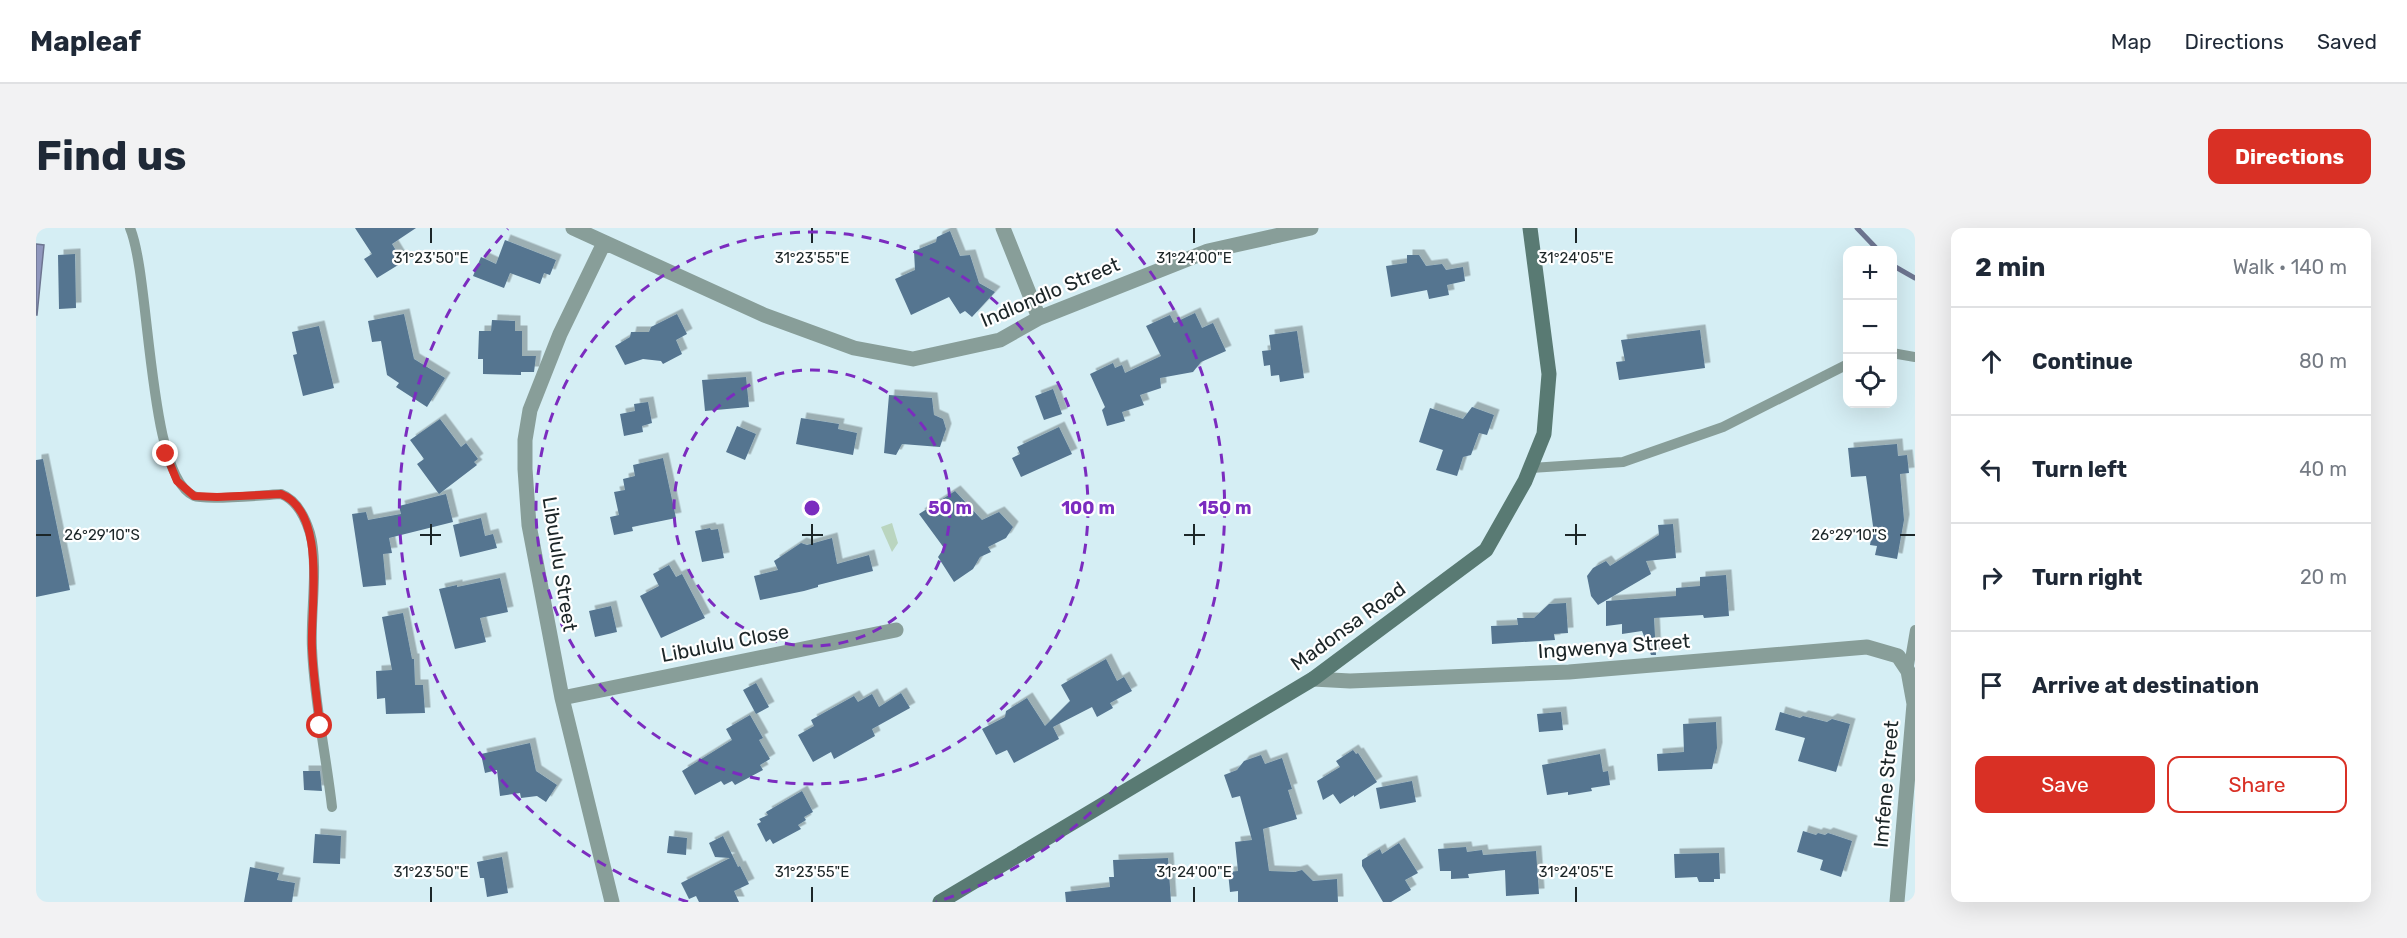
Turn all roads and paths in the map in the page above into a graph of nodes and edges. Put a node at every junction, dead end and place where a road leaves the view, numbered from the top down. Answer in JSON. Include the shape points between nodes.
{"nodes":[{"id":1,"x":130,"y":228,"type":"edge"},
{"id":2,"x":573,"y":228,"type":"edge"},
{"id":3,"x":1003,"y":228,"type":"edge"},
{"id":4,"x":1311,"y":228,"type":"edge"},
{"id":5,"x":1530,"y":228,"type":"edge"},
{"id":6,"x":604,"y":243,"type":"junction"},
{"id":7,"x":1039,"y":318,"type":"junction"},
{"id":8,"x":1897,"y":354,"type":"edge"},
{"id":9,"x":1915,"y":357,"type":"edge"},
{"id":10,"x":1843,"y":367,"type":"edge"},
{"id":11,"x":1531,"y":468,"type":"junction"},
{"id":12,"x":896,"y":630,"type":"dead end"},
{"id":13,"x":1915,"y":630,"type":"edge"},
{"id":14,"x":1908,"y":671,"type":"junction"},
{"id":15,"x":1313,"y":679,"type":"junction"},
{"id":16,"x":562,"y":698,"type":"junction"},
{"id":17,"x":332,"y":807,"type":"dead end"},
{"id":18,"x":612,"y":902,"type":"edge"},
{"id":19,"x":940,"y":902,"type":"edge"},
{"id":20,"x":1897,"y":902,"type":"edge"}],
"edges":[{"from":1,"to":17,"type":"lane","via":[[136,244],[166,454],[177,481],[194,496],[281,494],[291,498],[300,509],[310,534],[313,675]]},
{"from":2,"to":6,"type":"street","name":"Indlondlo Street"},
{"from":3,"to":7,"type":"street"},
{"from":4,"to":7,"type":"street","name":"Indlondlo Street","via":[[1208,251]]},
{"from":5,"to":11,"type":"street","name":"Madonsa Road","via":[[1549,374],[1544,434]]},
{"from":6,"to":7,"type":"street","name":"Indlondlo Street","via":[[764,315],[854,348],[913,359],[1000,340]]},
{"from":6,"to":16,"type":"street","name":"Libululu Street","via":[[560,334],[530,410],[525,440],[529,525]]},
{"from":8,"to":9,"type":"lane"},
{"from":10,"to":11,"type":"lane","via":[[1724,427],[1623,462]]},
{"from":11,"to":15,"type":"street","name":"Madonsa Road","via":[[1486,550]]},
{"from":12,"to":16,"type":"street","name":"Libululu Close"},
{"from":13,"to":14,"type":"lane"},
{"from":14,"to":15,"type":"street","name":"Ingwenya Street","via":[[1898,656],[1867,647],[1569,672],[1350,681]]},
{"from":14,"to":20,"type":"street","name":"Imfene Street","via":[[1914,704]]},
{"from":15,"to":19,"type":"street","name":"Madonsa Road"},
{"from":16,"to":18,"type":"street","name":"Libululu Street"}]}
